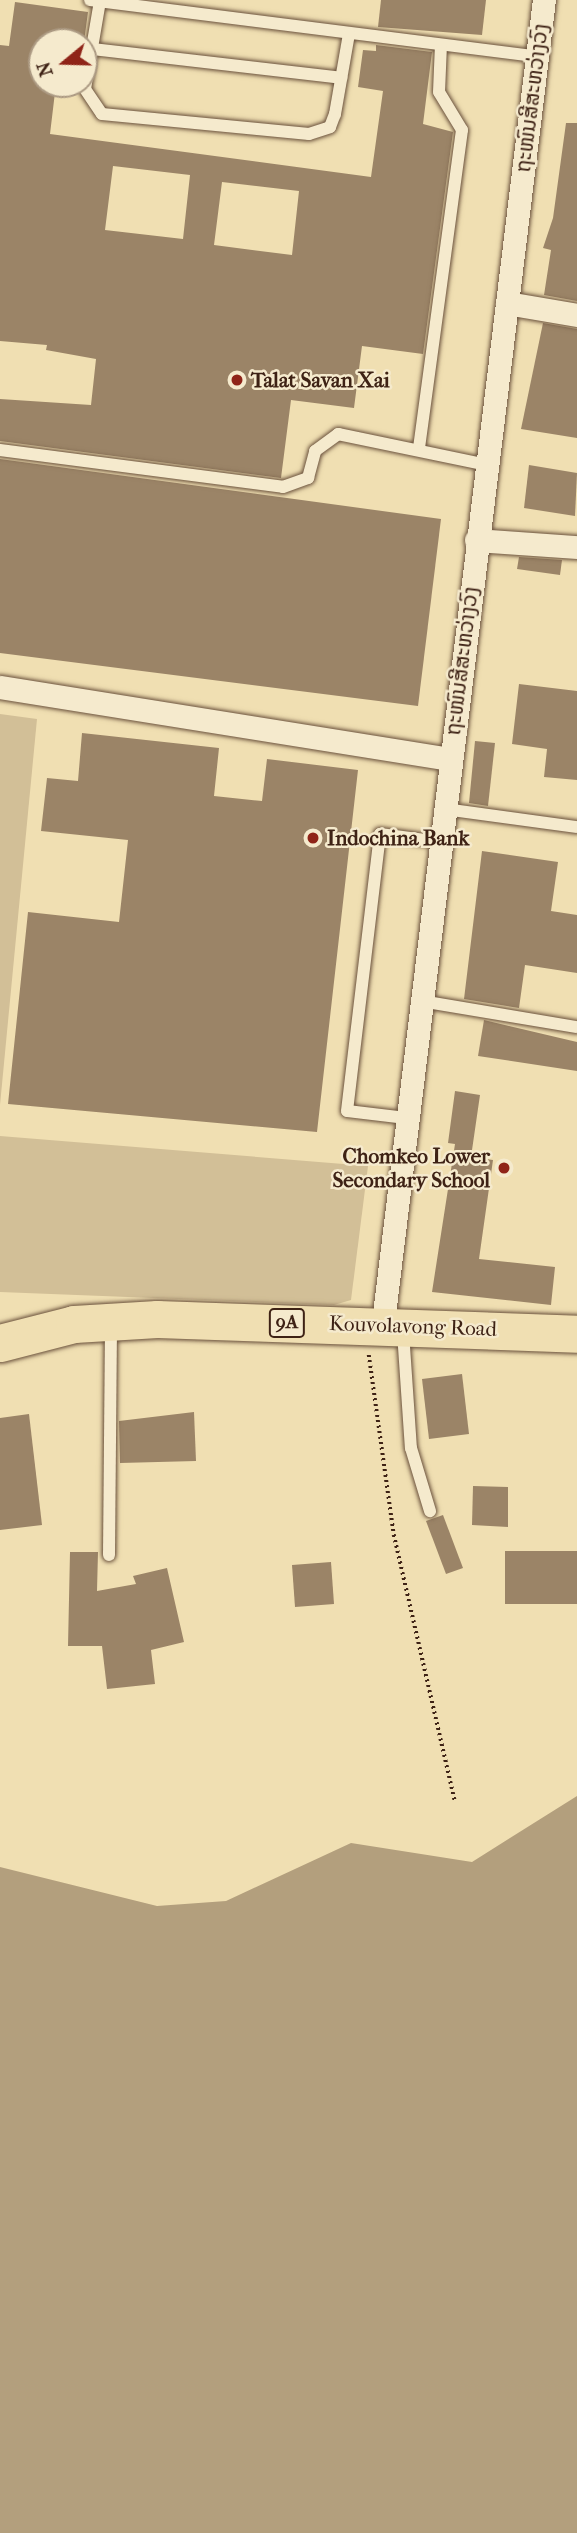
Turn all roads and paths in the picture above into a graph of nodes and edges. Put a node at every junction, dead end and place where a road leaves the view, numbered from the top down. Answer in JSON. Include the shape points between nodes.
{"nodes":[{"id":1,"x":544,"y":0,"type":"edge"},
{"id":2,"x":95,"y":1,"type":"edge"},
{"id":3,"x":93,"y":28,"type":"edge"},
{"id":4,"x":349,"y":34,"type":"junction"},
{"id":5,"x":441,"y":45,"type":"junction"},
{"id":6,"x":98,"y":50,"type":"edge"},
{"id":7,"x":536,"y":56,"type":"junction"},
{"id":8,"x":341,"y":78,"type":"junction"},
{"id":9,"x":91,"y":98,"type":"edge"},
{"id":10,"x":507,"y":303,"type":"junction"},
{"id":11,"x":577,"y":315,"type":"edge"},
{"id":12,"x":419,"y":448,"type":"junction"},
{"id":13,"x":0,"y":450,"type":"edge"},
{"id":14,"x":488,"y":465,"type":"junction"},
{"id":15,"x":476,"y":540,"type":"junction"},
{"id":16,"x":577,"y":547,"type":"edge"},
{"id":17,"x":0,"y":687,"type":"edge"},
{"id":18,"x":450,"y":759,"type":"junction"},
{"id":19,"x":445,"y":809,"type":"junction"},
{"id":20,"x":577,"y":827,"type":"edge"},
{"id":21,"x":441,"y":842,"type":"junction"},
{"id":22,"x":421,"y":1002,"type":"junction"},
{"id":23,"x":577,"y":1027,"type":"edge"},
{"id":24,"x":407,"y":1118,"type":"junction"},
{"id":25,"x":111,"y":1322,"type":"junction"},
{"id":26,"x":384,"y":1323,"type":"junction"},
{"id":27,"x":577,"y":1334,"type":"edge"},
{"id":28,"x":0,"y":1343,"type":"edge"},
{"id":29,"x":430,"y":1511,"type":"dead end"},
{"id":30,"x":109,"y":1555,"type":"dead end"},
{"id":31,"x":455,"y":1802,"type":"dead end"}],
"edges":[{"from":1,"to":7,"type":"street","name":"ຖະໜົນສີສະຫວ່າງວົງ"},
{"from":2,"to":3,"type":"lane"},
{"from":2,"to":4,"type":"lane"},
{"from":4,"to":5,"type":"lane"},
{"from":4,"to":8,"type":"lane"},
{"from":5,"to":7,"type":"lane"},
{"from":5,"to":12,"type":"lane","via":[[439,92],[462,130]]},
{"from":6,"to":8,"type":"lane"},
{"from":7,"to":10,"type":"street","name":"ຖະໜົນສີສະຫວ່າງວົງ"},
{"from":8,"to":9,"type":"lane","via":[[330,127],[309,134],[102,114]]},
{"from":10,"to":11,"type":"street"},
{"from":10,"to":14,"type":"street","name":"ຖະໜົນສີສະຫວ່າງວົງ"},
{"from":12,"to":13,"type":"lane","via":[[338,433],[315,451],[308,478],[283,487]]},
{"from":12,"to":14,"type":"lane"},
{"from":14,"to":15,"type":"street","name":"ຖະໜົນສີສະຫວ່າງວົງ"},
{"from":15,"to":16,"type":"street"},
{"from":15,"to":18,"type":"street","name":"ຖະໜົນສີສະຫວ່າງວົງ"},
{"from":17,"to":18,"type":"street"},
{"from":18,"to":19,"type":"street","name":"ຖະໜົນສີສະຫວ່າງວົງ"},
{"from":19,"to":20,"type":"lane"},
{"from":19,"to":21,"type":"street","name":"ຖະໜົນສີສະຫວ່າງວົງ"},
{"from":21,"to":22,"type":"street","name":"ຖະໜົນສີສະຫວ່າງວົງ"},
{"from":21,"to":24,"type":"lane","via":[[380,834],[346,1111]]},
{"from":22,"to":23,"type":"lane"},
{"from":22,"to":24,"type":"street","name":"ຖະໜົນສີສະຫວ່າງວົງ"},
{"from":24,"to":26,"type":"street","name":"ຖະໜົນສີສະຫວ່າງວົງ"},
{"from":25,"to":26,"type":"main road","name":"Kouvolavong Road","number":"9A"},
{"from":25,"to":28,"type":"main road","name":"Kouvolavong Road","number":"9A"},
{"from":25,"to":30,"type":"lane"},
{"from":26,"to":27,"type":"main road","name":"Kouvolavong Road","number":"9A"},
{"from":26,"to":29,"type":"lane"},
{"from":26,"to":31,"type":"path","via":[[394,1535]]}]}
